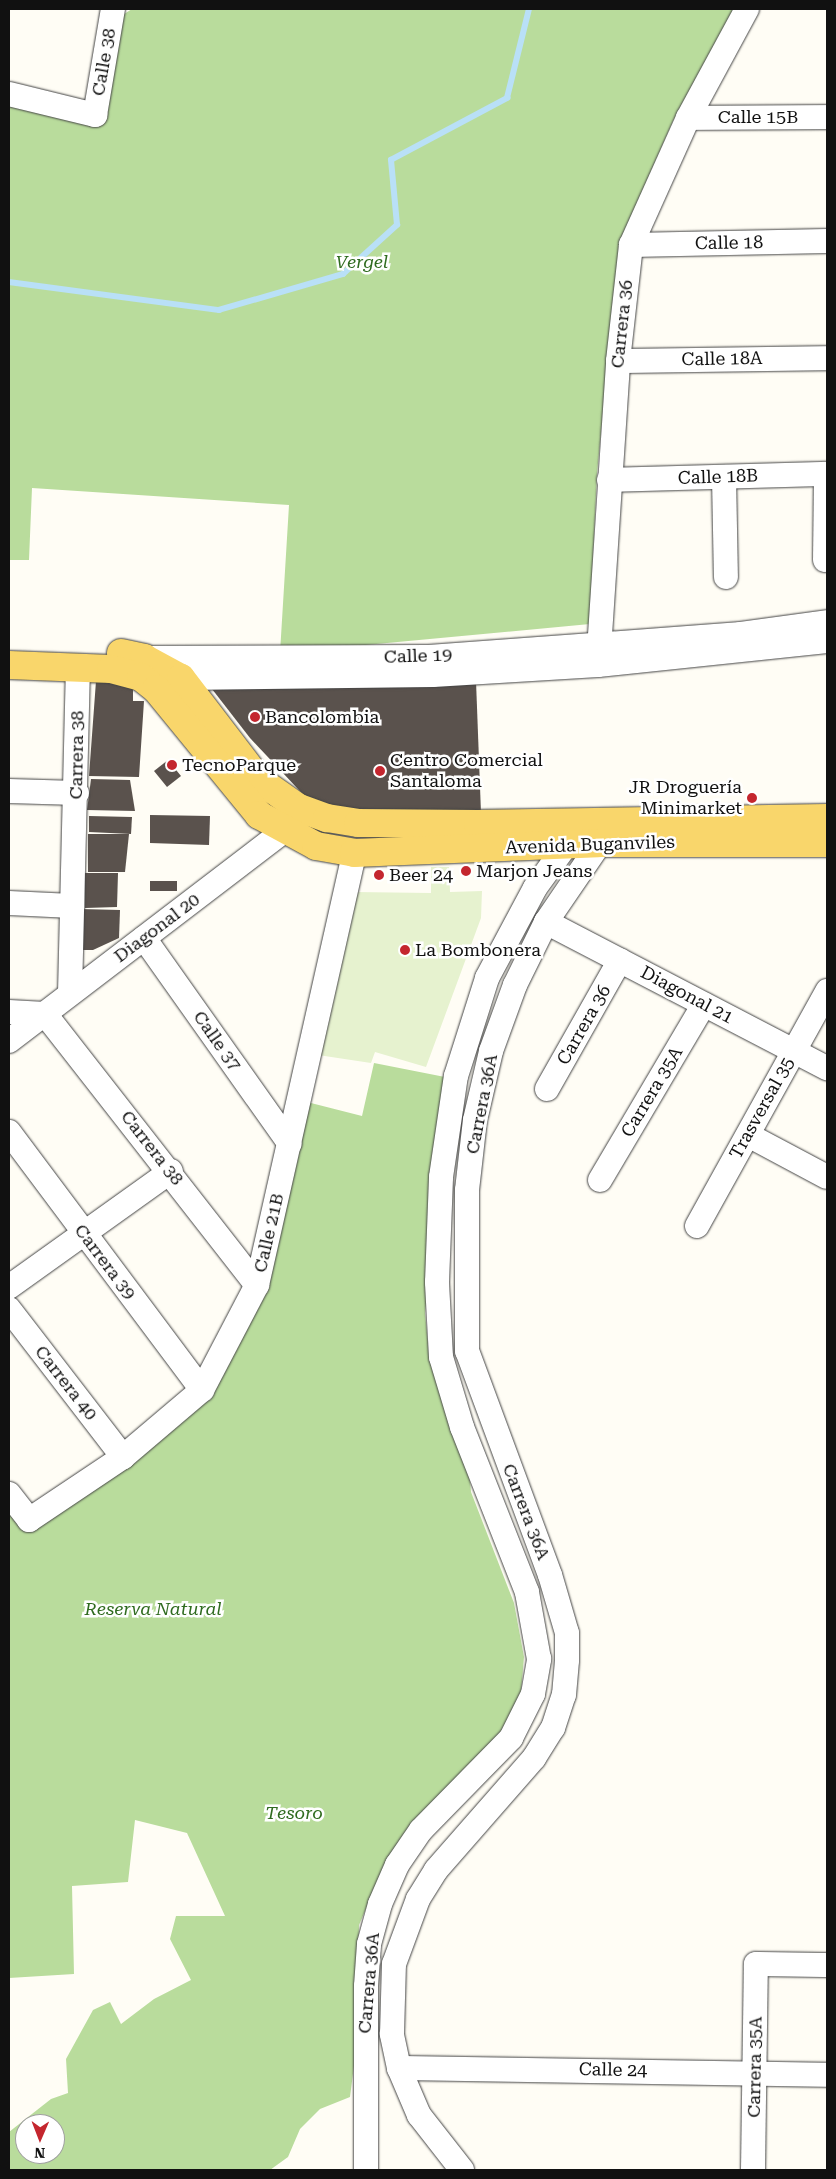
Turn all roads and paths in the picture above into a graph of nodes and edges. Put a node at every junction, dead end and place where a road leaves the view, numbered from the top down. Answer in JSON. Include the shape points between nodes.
{"nodes":[{"id":1,"x":113,"y":9,"type":"edge"},
{"id":2,"x":747,"y":9,"type":"edge"},
{"id":3,"x":9,"y":94,"type":"edge"},
{"id":4,"x":827,"y":117,"type":"edge"},
{"id":5,"x":688,"y":118,"type":"junction"},
{"id":6,"x":827,"y":241,"type":"edge"},
{"id":7,"x":631,"y":245,"type":"junction"},
{"id":8,"x":827,"y":358,"type":"edge"},
{"id":9,"x":618,"y":361,"type":"junction"},
{"id":10,"x":827,"y":474,"type":"edge"},
{"id":11,"x":724,"y":477,"type":"junction"},
{"id":12,"x":610,"y":480,"type":"junction"},
{"id":13,"x":825,"y":560,"type":"dead end"},
{"id":14,"x":726,"y":577,"type":"dead end"},
{"id":15,"x":827,"y":622,"type":"edge"},
{"id":16,"x":827,"y":641,"type":"edge"},
{"id":17,"x":9,"y":646,"type":"edge"},
{"id":18,"x":599,"y":654,"type":"junction"},
{"id":19,"x":9,"y":665,"type":"edge"},
{"id":20,"x":78,"y":667,"type":"junction"},
{"id":21,"x":142,"y":668,"type":"junction"},
{"id":22,"x":181,"y":678,"type":"junction"},
{"id":23,"x":9,"y":791,"type":"edge"},
{"id":24,"x":77,"y":793,"type":"junction"},
{"id":25,"x":299,"y":808,"type":"junction"},
{"id":26,"x":827,"y":818,"type":"edge"},
{"id":27,"x":284,"y":831,"type":"junction"},
{"id":28,"x":591,"y":832,"type":"junction"},
{"id":29,"x":827,"y":843,"type":"edge"},
{"id":30,"x":565,"y":846,"type":"junction"},
{"id":31,"x":354,"y":853,"type":"junction"},
{"id":32,"x":9,"y":903,"type":"edge"},
{"id":33,"x":72,"y":906,"type":"junction"},
{"id":34,"x":546,"y":922,"type":"junction"},
{"id":35,"x":144,"y":938,"type":"junction"},
{"id":36,"x":620,"y":960,"type":"junction"},
{"id":37,"x":827,"y":991,"type":"edge"},
{"id":38,"x":70,"y":994,"type":"junction"},
{"id":39,"x":704,"y":1004,"type":"junction"},
{"id":40,"x":9,"y":1012,"type":"edge"},
{"id":41,"x":45,"y":1014,"type":"junction"},
{"id":42,"x":9,"y":1041,"type":"edge"},
{"id":43,"x":793,"y":1050,"type":"junction"},
{"id":44,"x":827,"y":1068,"type":"edge"},
{"id":45,"x":547,"y":1089,"type":"dead end"},
{"id":46,"x":9,"y":1132,"type":"edge"},
{"id":47,"x":748,"y":1134,"type":"junction"},
{"id":48,"x":290,"y":1144,"type":"junction"},
{"id":49,"x":171,"y":1171,"type":"junction"},
{"id":50,"x":827,"y":1177,"type":"edge"},
{"id":51,"x":600,"y":1180,"type":"dead end"},
{"id":52,"x":697,"y":1226,"type":"dead end"},
{"id":53,"x":83,"y":1233,"type":"junction"},
{"id":54,"x":257,"y":1285,"type":"junction"},
{"id":55,"x":9,"y":1287,"type":"edge"},
{"id":56,"x":9,"y":1310,"type":"edge"},
{"id":57,"x":202,"y":1390,"type":"junction"},
{"id":58,"x":123,"y":1457,"type":"junction"},
{"id":59,"x":9,"y":1494,"type":"edge"},
{"id":60,"x":827,"y":1965,"type":"edge"},
{"id":61,"x":400,"y":2068,"type":"junction"},
{"id":62,"x":754,"y":2074,"type":"junction"},
{"id":63,"x":827,"y":2075,"type":"edge"},
{"id":64,"x":449,"y":2166,"type":"edge"},
{"id":65,"x":366,"y":2170,"type":"edge"},
{"id":66,"x":753,"y":2170,"type":"edge"}],
"edges":[{"from":1,"to":3,"type":"street","name":"Calle 38","via":[[95,115]]},
{"from":2,"to":5,"type":"street","name":"Carrera 36"},
{"from":4,"to":5,"type":"street","name":"Calle 15B"},
{"from":5,"to":7,"type":"street","name":"Carrera 36"},
{"from":6,"to":7,"type":"street","name":"Calle 18"},
{"from":7,"to":9,"type":"street","name":"Carrera 36"},
{"from":8,"to":9,"type":"street","name":"Calle 18A"},
{"from":9,"to":12,"type":"street","name":"Carrera 36"},
{"from":10,"to":11,"type":"street","name":"Calle 18B"},
{"from":10,"to":13,"type":"street"},
{"from":11,"to":12,"type":"street","name":"Calle 18B"},
{"from":11,"to":14,"type":"street"},
{"from":12,"to":18,"type":"street","name":"Carrera 36"},
{"from":15,"to":18,"type":"street","name":"Calle 19"},
{"from":16,"to":18,"type":"street","name":"Calle 19"},
{"from":17,"to":21,"type":"main road","name":"Calle 19","via":[[114,651]]},
{"from":18,"to":21,"type":"street","name":"Calle 19"},
{"from":18,"to":22,"type":"street","name":"Calle 19","via":[[433,675]]},
{"from":19,"to":20,"type":"main road","name":"Calle 19"},
{"from":20,"to":21,"type":"main road","name":"Calle 19"},
{"from":20,"to":24,"type":"street","name":"Carrera 38"},
{"from":21,"to":22,"type":"main road"},
{"from":21,"to":27,"type":"main road","name":"Avenida Buganviles","via":[[259,815]]},
{"from":22,"to":25,"type":"main road","via":[[259,780]]},
{"from":23,"to":24,"type":"street"},
{"from":24,"to":33,"type":"street","name":"Carrera 38"},
{"from":25,"to":27,"type":"street","name":"Diagonal 20"},
{"from":25,"to":28,"type":"main road","name":"Avenida Buganviles","via":[[358,823]]},
{"from":26,"to":28,"type":"main road","name":"Avenida Buganviles","via":[[616,820]]},
{"from":27,"to":31,"type":"main road","name":"Avenida Buganviles","via":[[316,846]]},
{"from":27,"to":35,"type":"street","name":"Diagonal 20"},
{"from":28,"to":29,"type":"main road","name":"Avenida Buganviles"},
{"from":28,"to":30,"type":"main road","name":"Avenida Buganviles"},
{"from":28,"to":34,"type":"street","name":"Carrera 36A"},
{"from":30,"to":31,"type":"main road","name":"Avenida Buganviles"},
{"from":30,"to":65,"type":"street","name":"Carrera 36A","via":[[535,888],[487,978],[456,1076],[441,1176],[441,1357],[462,1427],[527,1592],[538,1659],[533,1694],[521,1723],[481,1773],[421,1830],[397,1865],[380,1904],[369,1944],[366,1986]]},
{"from":31,"to":48,"type":"street","name":"Calle 21B"},
{"from":32,"to":33,"type":"street"},
{"from":33,"to":38,"type":"street","name":"Carrera 38"},
{"from":34,"to":36,"type":"street","name":"Diagonal 21"},
{"from":34,"to":61,"type":"street","name":"Carrera 36A","via":[[515,985],[491,1052],[475,1120],[467,1190],[466,1341],[550,1574],[566,1632],[565,1678],[553,1728],[539,1750],[436,1870],[403,1931],[391,1999]]},
{"from":35,"to":38,"type":"street","name":"Diagonal 20"},
{"from":35,"to":48,"type":"street","name":"Calle 37"},
{"from":36,"to":39,"type":"street","name":"Diagonal 21"},
{"from":36,"to":45,"type":"street","name":"Carrera 36"},
{"from":37,"to":43,"type":"street","name":"Trasversal 35"},
{"from":38,"to":41,"type":"street","name":"Diagonal 20"},
{"from":39,"to":43,"type":"street","name":"Diagonal 21"},
{"from":39,"to":51,"type":"street","name":"Carrera 35A"},
{"from":40,"to":41,"type":"street"},
{"from":41,"to":42,"type":"street","name":"Diagonal 20"},
{"from":41,"to":49,"type":"street","name":"Carrera 38"},
{"from":43,"to":44,"type":"street","name":"Diagonal 21"},
{"from":43,"to":47,"type":"street","name":"Trasversal 35"},
{"from":46,"to":53,"type":"street","name":"Carrera 39"},
{"from":47,"to":50,"type":"street"},
{"from":47,"to":52,"type":"street","name":"Trasversal 35"},
{"from":48,"to":54,"type":"street","name":"Calle 21B"},
{"from":49,"to":53,"type":"street"},
{"from":49,"to":54,"type":"street","name":"Carrera 38"},
{"from":53,"to":55,"type":"street"},
{"from":53,"to":57,"type":"street","name":"Carrera 39"},
{"from":54,"to":57,"type":"street","name":"Calle 21B"},
{"from":56,"to":58,"type":"street","name":"Carrera 40"},
{"from":57,"to":58,"type":"street","name":"Calle 21B"},
{"from":58,"to":59,"type":"street","name":"Calle 21B","via":[[29,1520]]},
{"from":60,"to":62,"type":"street","name":"Carrera 35A","via":[[756,1964]]},
{"from":61,"to":62,"type":"street","name":"Calle 24"},
{"from":61,"to":64,"type":"street","name":"Carrera 36A","via":[[419,2115]]},
{"from":62,"to":63,"type":"street","name":"Calle 24"},
{"from":62,"to":66,"type":"street","name":"Carrera 35A"}]}
